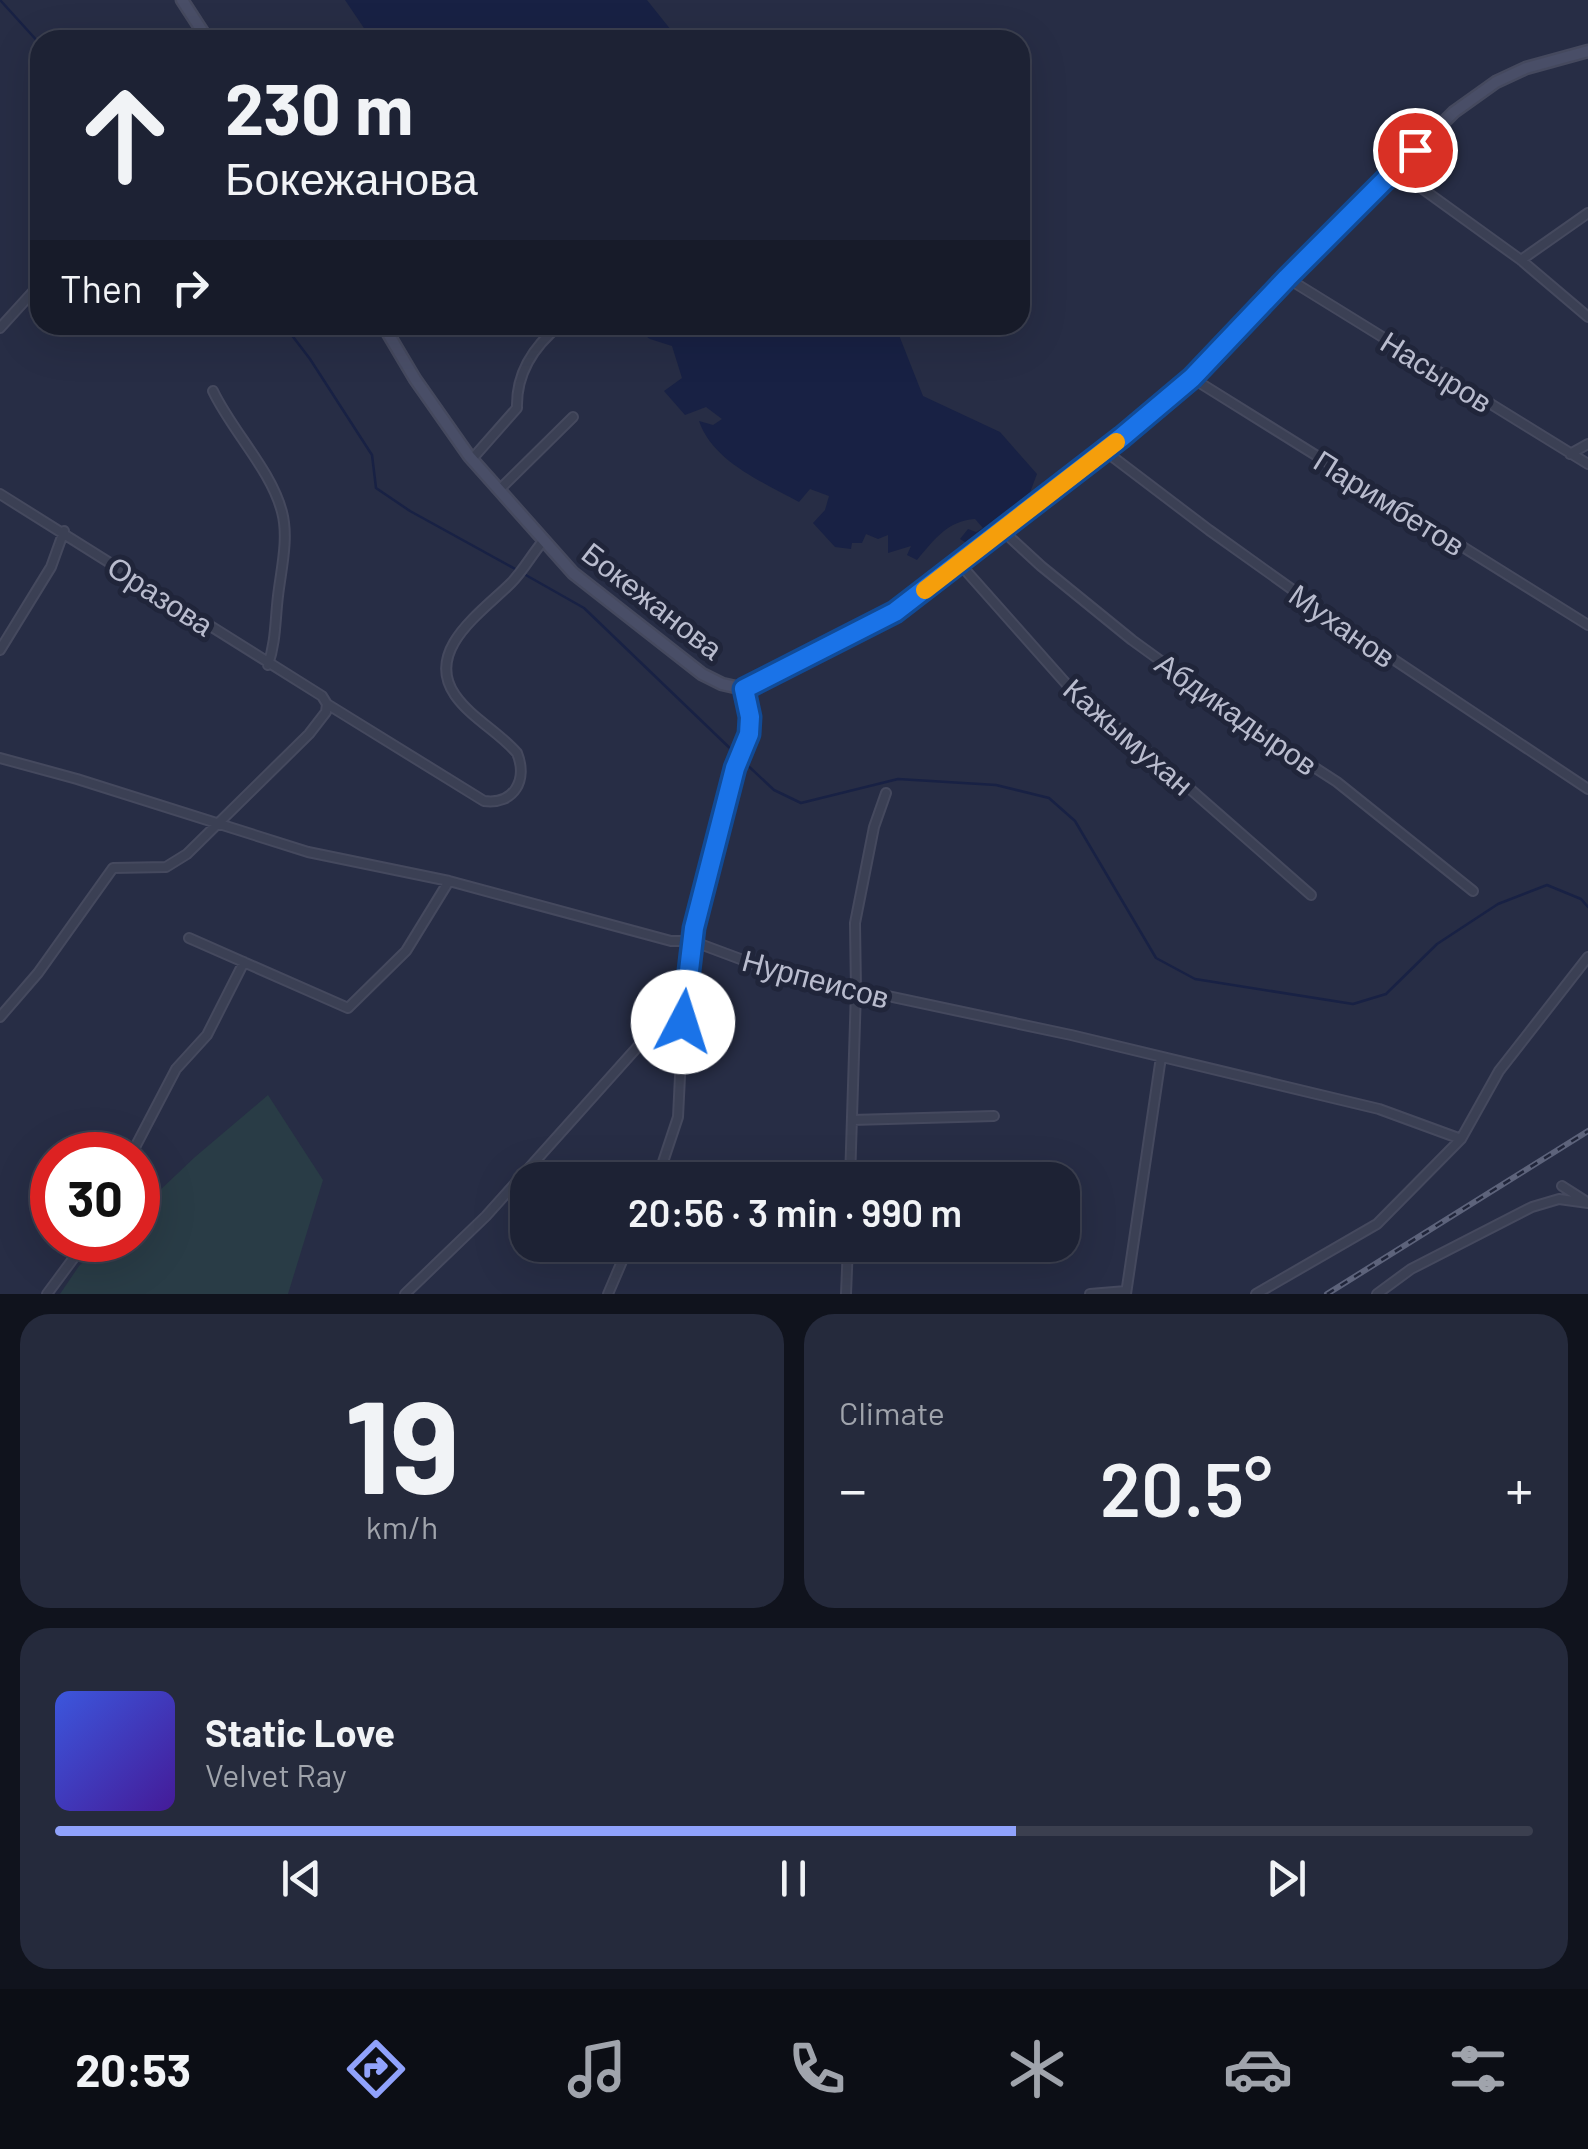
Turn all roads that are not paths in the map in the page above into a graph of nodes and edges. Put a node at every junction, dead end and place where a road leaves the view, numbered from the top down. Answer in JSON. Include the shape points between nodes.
{"nodes":[{"id":1,"x":182,"y":0,"type":"edge"},
{"id":2,"x":202,"y":30,"type":"edge"},
{"id":3,"x":1588,"y":51,"type":"edge"},
{"id":4,"x":1396,"y":169,"type":"junction"},
{"id":5,"x":1588,"y":213,"type":"edge"},
{"id":6,"x":1520,"y":260,"type":"junction"},
{"id":7,"x":1287,"y":278,"type":"junction"},
{"id":8,"x":30,"y":295,"type":"edge"},
{"id":9,"x":1588,"y":317,"type":"edge"},
{"id":10,"x":0,"y":328,"type":"edge"},
{"id":11,"x":389,"y":335,"type":"edge"},
{"id":12,"x":548,"y":335,"type":"edge"},
{"id":13,"x":1192,"y":378,"type":"junction"},
{"id":14,"x":213,"y":392,"type":"dead end"},
{"id":15,"x":573,"y":417,"type":"dead end"},
{"id":16,"x":1588,"y":444,"type":"edge"},
{"id":17,"x":1105,"y":450,"type":"junction"},
{"id":18,"x":1570,"y":454,"type":"junction"},
{"id":19,"x":472,"y":459,"type":"junction"},
{"id":20,"x":1588,"y":464,"type":"edge"},
{"id":21,"x":499,"y":490,"type":"junction"},
{"id":22,"x":0,"y":494,"type":"edge"},
{"id":23,"x":1004,"y":531,"type":"junction"},
{"id":24,"x":64,"y":532,"type":"junction"},
{"id":25,"x":544,"y":540,"type":"junction"},
{"id":26,"x":960,"y":564,"type":"junction"},
{"id":27,"x":1588,"y":625,"type":"edge"},
{"id":28,"x":0,"y":650,"type":"edge"},
{"id":29,"x":268,"y":664,"type":"junction"},
{"id":30,"x":744,"y":689,"type":"junction"},
{"id":31,"x":324,"y":700,"type":"junction"},
{"id":32,"x":0,"y":758,"type":"edge"},
{"id":33,"x":1588,"y":788,"type":"edge"},
{"id":34,"x":886,"y":793,"type":"dead end"},
{"id":35,"x":216,"y":826,"type":"junction"},
{"id":36,"x":449,"y":881,"type":"junction"},
{"id":37,"x":1473,"y":891,"type":"dead end"},
{"id":38,"x":1311,"y":896,"type":"dead end"},
{"id":39,"x":188,"y":938,"type":"dead end"},
{"id":40,"x":692,"y":940,"type":"junction"},
{"id":41,"x":1588,"y":957,"type":"edge"},
{"id":42,"x":244,"y":962,"type":"junction"},
{"id":43,"x":856,"y":990,"type":"junction"},
{"id":44,"x":684,"y":995,"type":"junction"},
{"id":45,"x":0,"y":1018,"type":"edge"},
{"id":46,"x":1162,"y":1057,"type":"junction"},
{"id":47,"x":994,"y":1116,"type":"dead end"},
{"id":48,"x":852,"y":1120,"type":"junction"},
{"id":49,"x":143,"y":1132,"type":"edge"},
{"id":50,"x":1461,"y":1139,"type":"junction"},
{"id":51,"x":662,"y":1162,"type":"edge"},
{"id":52,"x":851,"y":1162,"type":"edge"},
{"id":53,"x":1562,"y":1186,"type":"dead end"},
{"id":54,"x":1588,"y":1202,"type":"edge"},
{"id":55,"x":71,"y":1262,"type":"edge"},
{"id":56,"x":622,"y":1262,"type":"edge"},
{"id":57,"x":847,"y":1262,"type":"edge"},
{"id":58,"x":1126,"y":1292,"type":"edge"},
{"id":59,"x":48,"y":1294,"type":"edge"},
{"id":60,"x":405,"y":1294,"type":"edge"},
{"id":61,"x":608,"y":1294,"type":"edge"},
{"id":62,"x":846,"y":1294,"type":"edge"},
{"id":63,"x":1090,"y":1294,"type":"edge"},
{"id":64,"x":1256,"y":1294,"type":"edge"},
{"id":65,"x":1377,"y":1294,"type":"edge"}],
"edges":[{"from":1,"to":2,"type":"street"},
{"from":3,"to":4,"type":"street","via":[[1496,82]]},
{"from":4,"to":6,"type":"street"},
{"from":4,"to":7,"type":"street"},
{"from":5,"to":6,"type":"street"},
{"from":6,"to":9,"type":"street"},
{"from":7,"to":13,"type":"street"},
{"from":7,"to":18,"type":"street","name":"Насыров"},
{"from":8,"to":10,"type":"street"},
{"from":11,"to":19,"type":"street","name":"Бокежанова"},
{"from":12,"to":19,"type":"street","via":[[522,372],[516,408]]},
{"from":13,"to":17,"type":"street"},
{"from":13,"to":27,"type":"street","name":"Паримбетов"},
{"from":14,"to":29,"type":"street","via":[[282,510],[276,641]]},
{"from":15,"to":21,"type":"street"},
{"from":16,"to":18,"type":"street"},
{"from":17,"to":23,"type":"street"},
{"from":17,"to":33,"type":"street","name":"Муханов","via":[[1358,635]]},
{"from":18,"to":20,"type":"street","name":"Насыров"},
{"from":19,"to":21,"type":"street","name":"Бокежанова"},
{"from":21,"to":25,"type":"street","name":"Бокежанова"},
{"from":22,"to":24,"type":"street","name":"Оразова"},
{"from":23,"to":26,"type":"street"},
{"from":23,"to":37,"type":"street","name":"Абдикадыров","via":[[1132,640],[1337,782]]},
{"from":24,"to":28,"type":"street","via":[[51,567]]},
{"from":24,"to":29,"type":"street","name":"Оразова"},
{"from":25,"to":30,"type":"street","name":"Бокежанова","via":[[584,583],[702,674]]},
{"from":25,"to":31,"type":"street","name":"Оразова","via":[[516,579],[455,640],[445,663],[454,694],[517,753],[522,778],[510,797],[484,801]]},
{"from":26,"to":30,"type":"street","via":[[895,612]]},
{"from":26,"to":38,"type":"street","name":"Кажымухан","via":[[1078,697]]},
{"from":29,"to":31,"type":"street","name":"Оразова"},
{"from":30,"to":40,"type":"street","name":"Бокежанова","via":[[750,717]]},
{"from":31,"to":35,"type":"street","via":[[326,712],[309,734]]},
{"from":32,"to":35,"type":"street","name":"Нурпеисов"},
{"from":34,"to":43,"type":"street","via":[[855,923]]},
{"from":35,"to":36,"type":"street","name":"Нурпеисов"},
{"from":35,"to":45,"type":"street","via":[[166,866],[113,868]]},
{"from":36,"to":40,"type":"street","name":"Нурпеисов","via":[[612,927]]},
{"from":36,"to":42,"type":"street","via":[[406,951],[348,1008]]},
{"from":39,"to":42,"type":"street"},
{"from":40,"to":43,"type":"street","name":"Нурпеисов","via":[[775,972]]},
{"from":40,"to":44,"type":"street","name":"Бокежанова"},
{"from":41,"to":50,"type":"street","via":[[1498,1071]]},
{"from":42,"to":49,"type":"street"},
{"from":43,"to":46,"type":"street","name":"Нурпеисов"},
{"from":43,"to":48,"type":"street"},
{"from":44,"to":51,"type":"street","name":"Бокежанова","via":[[678,1118]]},
{"from":44,"to":60,"type":"street","via":[[486,1216]]},
{"from":46,"to":50,"type":"street","name":"Нурпеисов","via":[[1378,1109]]},
{"from":46,"to":58,"type":"street"},
{"from":47,"to":48,"type":"street"},
{"from":48,"to":52,"type":"street"},
{"from":50,"to":64,"type":"street","via":[[1378,1224]]},
{"from":53,"to":54,"type":"street"},
{"from":54,"to":65,"type":"street","via":[[1532,1207],[1411,1268]]},
{"from":55,"to":59,"type":"street"},
{"from":56,"to":61,"type":"street"},
{"from":57,"to":62,"type":"street"},
{"from":58,"to":63,"type":"street"}]}
